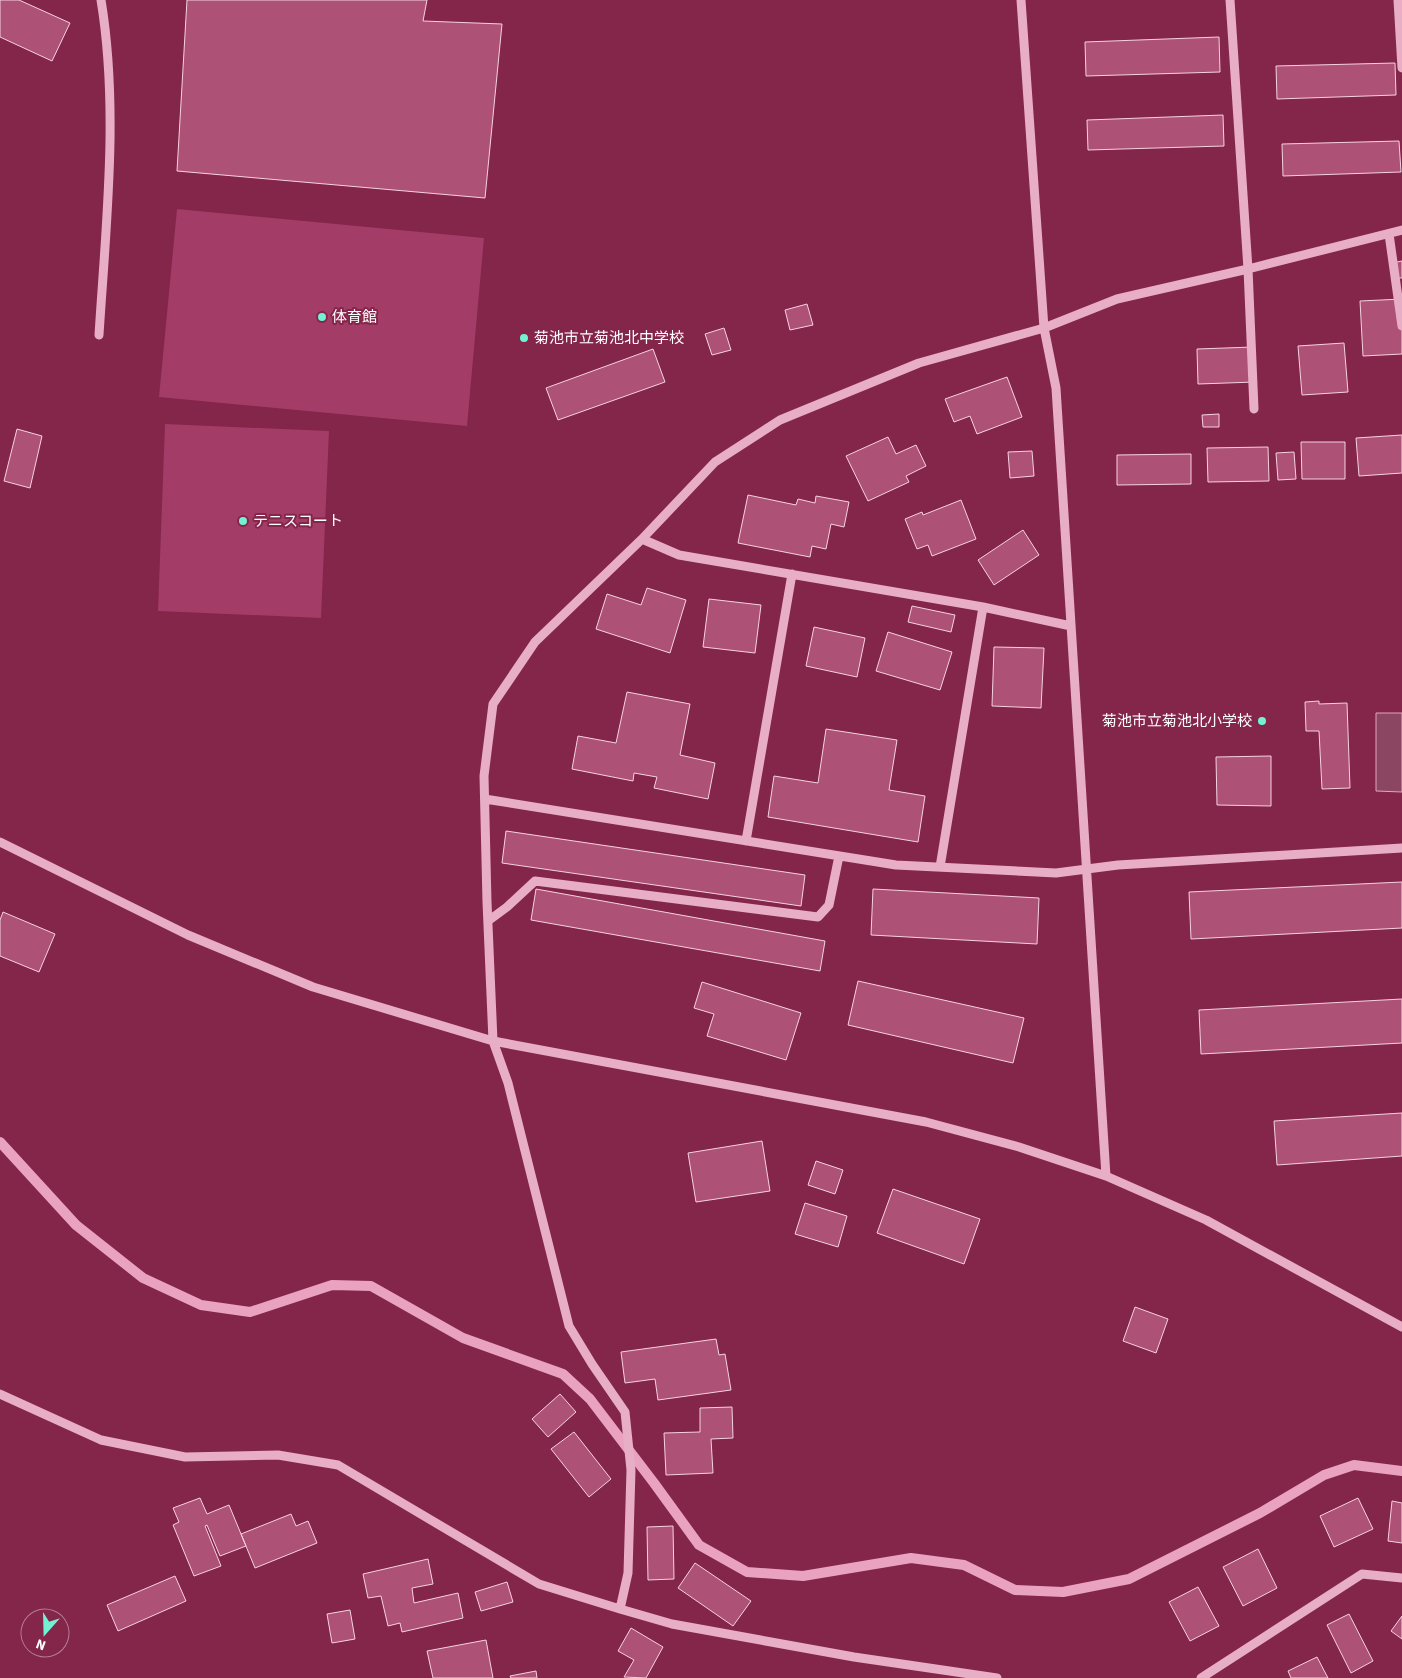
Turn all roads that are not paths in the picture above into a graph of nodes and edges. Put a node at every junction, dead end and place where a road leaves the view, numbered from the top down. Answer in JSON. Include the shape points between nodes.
{"nodes":[{"id":1,"x":101,"y":0,"type":"edge"},
{"id":2,"x":1021,"y":0,"type":"edge"},
{"id":3,"x":1230,"y":0,"type":"edge"},
{"id":4,"x":1398,"y":0,"type":"edge"},
{"id":5,"x":1402,"y":68,"type":"edge"},
{"id":6,"x":1402,"y":230,"type":"edge"},
{"id":7,"x":1389,"y":234,"type":"junction"},
{"id":8,"x":1248,"y":269,"type":"junction"},
{"id":9,"x":1402,"y":326,"type":"edge"},
{"id":10,"x":1044,"y":328,"type":"junction"},
{"id":11,"x":99,"y":334,"type":"dead end"},
{"id":12,"x":1254,"y":410,"type":"dead end"},
{"id":13,"x":642,"y":539,"type":"junction"},
{"id":14,"x":792,"y":574,"type":"junction"},
{"id":15,"x":984,"y":607,"type":"junction"},
{"id":16,"x":1071,"y":626,"type":"junction"},
{"id":17,"x":485,"y":800,"type":"junction"},
{"id":18,"x":746,"y":841,"type":"junction"},
{"id":19,"x":0,"y":842,"type":"edge"},
{"id":20,"x":1402,"y":848,"type":"edge"},
{"id":21,"x":839,"y":856,"type":"junction"},
{"id":22,"x":940,"y":868,"type":"junction"},
{"id":23,"x":1086,"y":870,"type":"junction"},
{"id":24,"x":488,"y":920,"type":"junction"},
{"id":25,"x":494,"y":1041,"type":"junction"},
{"id":26,"x":1106,"y":1176,"type":"junction"},
{"id":27,"x":1402,"y":1327,"type":"edge"},
{"id":28,"x":0,"y":1394,"type":"edge"},
{"id":29,"x":1402,"y":1578,"type":"edge"},
{"id":30,"x":620,"y":1609,"type":"junction"},
{"id":31,"x":997,"y":1678,"type":"edge"},
{"id":32,"x":1201,"y":1678,"type":"edge"}],
"edges":[{"from":1,"to":11,"type":"street","via":[[110,95]]},
{"from":2,"to":10,"type":"street"},
{"from":3,"to":8,"type":"street"},
{"from":4,"to":5,"type":"street"},
{"from":6,"to":7,"type":"street"},
{"from":7,"to":8,"type":"street"},
{"from":7,"to":9,"type":"street"},
{"from":8,"to":10,"type":"street","via":[[1117,299]]},
{"from":8,"to":12,"type":"street"},
{"from":10,"to":13,"type":"street","via":[[918,363],[780,420],[715,462]]},
{"from":10,"to":16,"type":"street","via":[[1056,388]]},
{"from":13,"to":14,"type":"street","via":[[678,555]]},
{"from":13,"to":17,"type":"street","via":[[535,642],[493,704],[484,776]]},
{"from":14,"to":15,"type":"street"},
{"from":14,"to":18,"type":"street"},
{"from":15,"to":16,"type":"street"},
{"from":15,"to":22,"type":"street"},
{"from":16,"to":23,"type":"street"},
{"from":17,"to":18,"type":"street"},
{"from":17,"to":24,"type":"street"},
{"from":18,"to":21,"type":"street"},
{"from":19,"to":25,"type":"street","via":[[188,935],[313,987]]},
{"from":20,"to":23,"type":"street","via":[[1118,865]]},
{"from":21,"to":22,"type":"street"},
{"from":21,"to":24,"type":"street","via":[[829,905],[818,917],[534,882]]},
{"from":22,"to":23,"type":"street","via":[[1056,873]]},
{"from":23,"to":26,"type":"street"},
{"from":24,"to":25,"type":"street"},
{"from":25,"to":26,"type":"street","via":[[926,1122],[1019,1147]]},
{"from":25,"to":30,"type":"street","via":[[508,1083],[569,1326],[625,1412],[631,1470],[628,1573]]},
{"from":26,"to":27,"type":"street","via":[[1206,1220]]},
{"from":28,"to":30,"type":"street","via":[[101,1440],[185,1457],[278,1455],[338,1464],[539,1584]]},
{"from":29,"to":32,"type":"street","via":[[1362,1574]]},
{"from":30,"to":31,"type":"street","via":[[672,1624],[854,1658]]}]}
